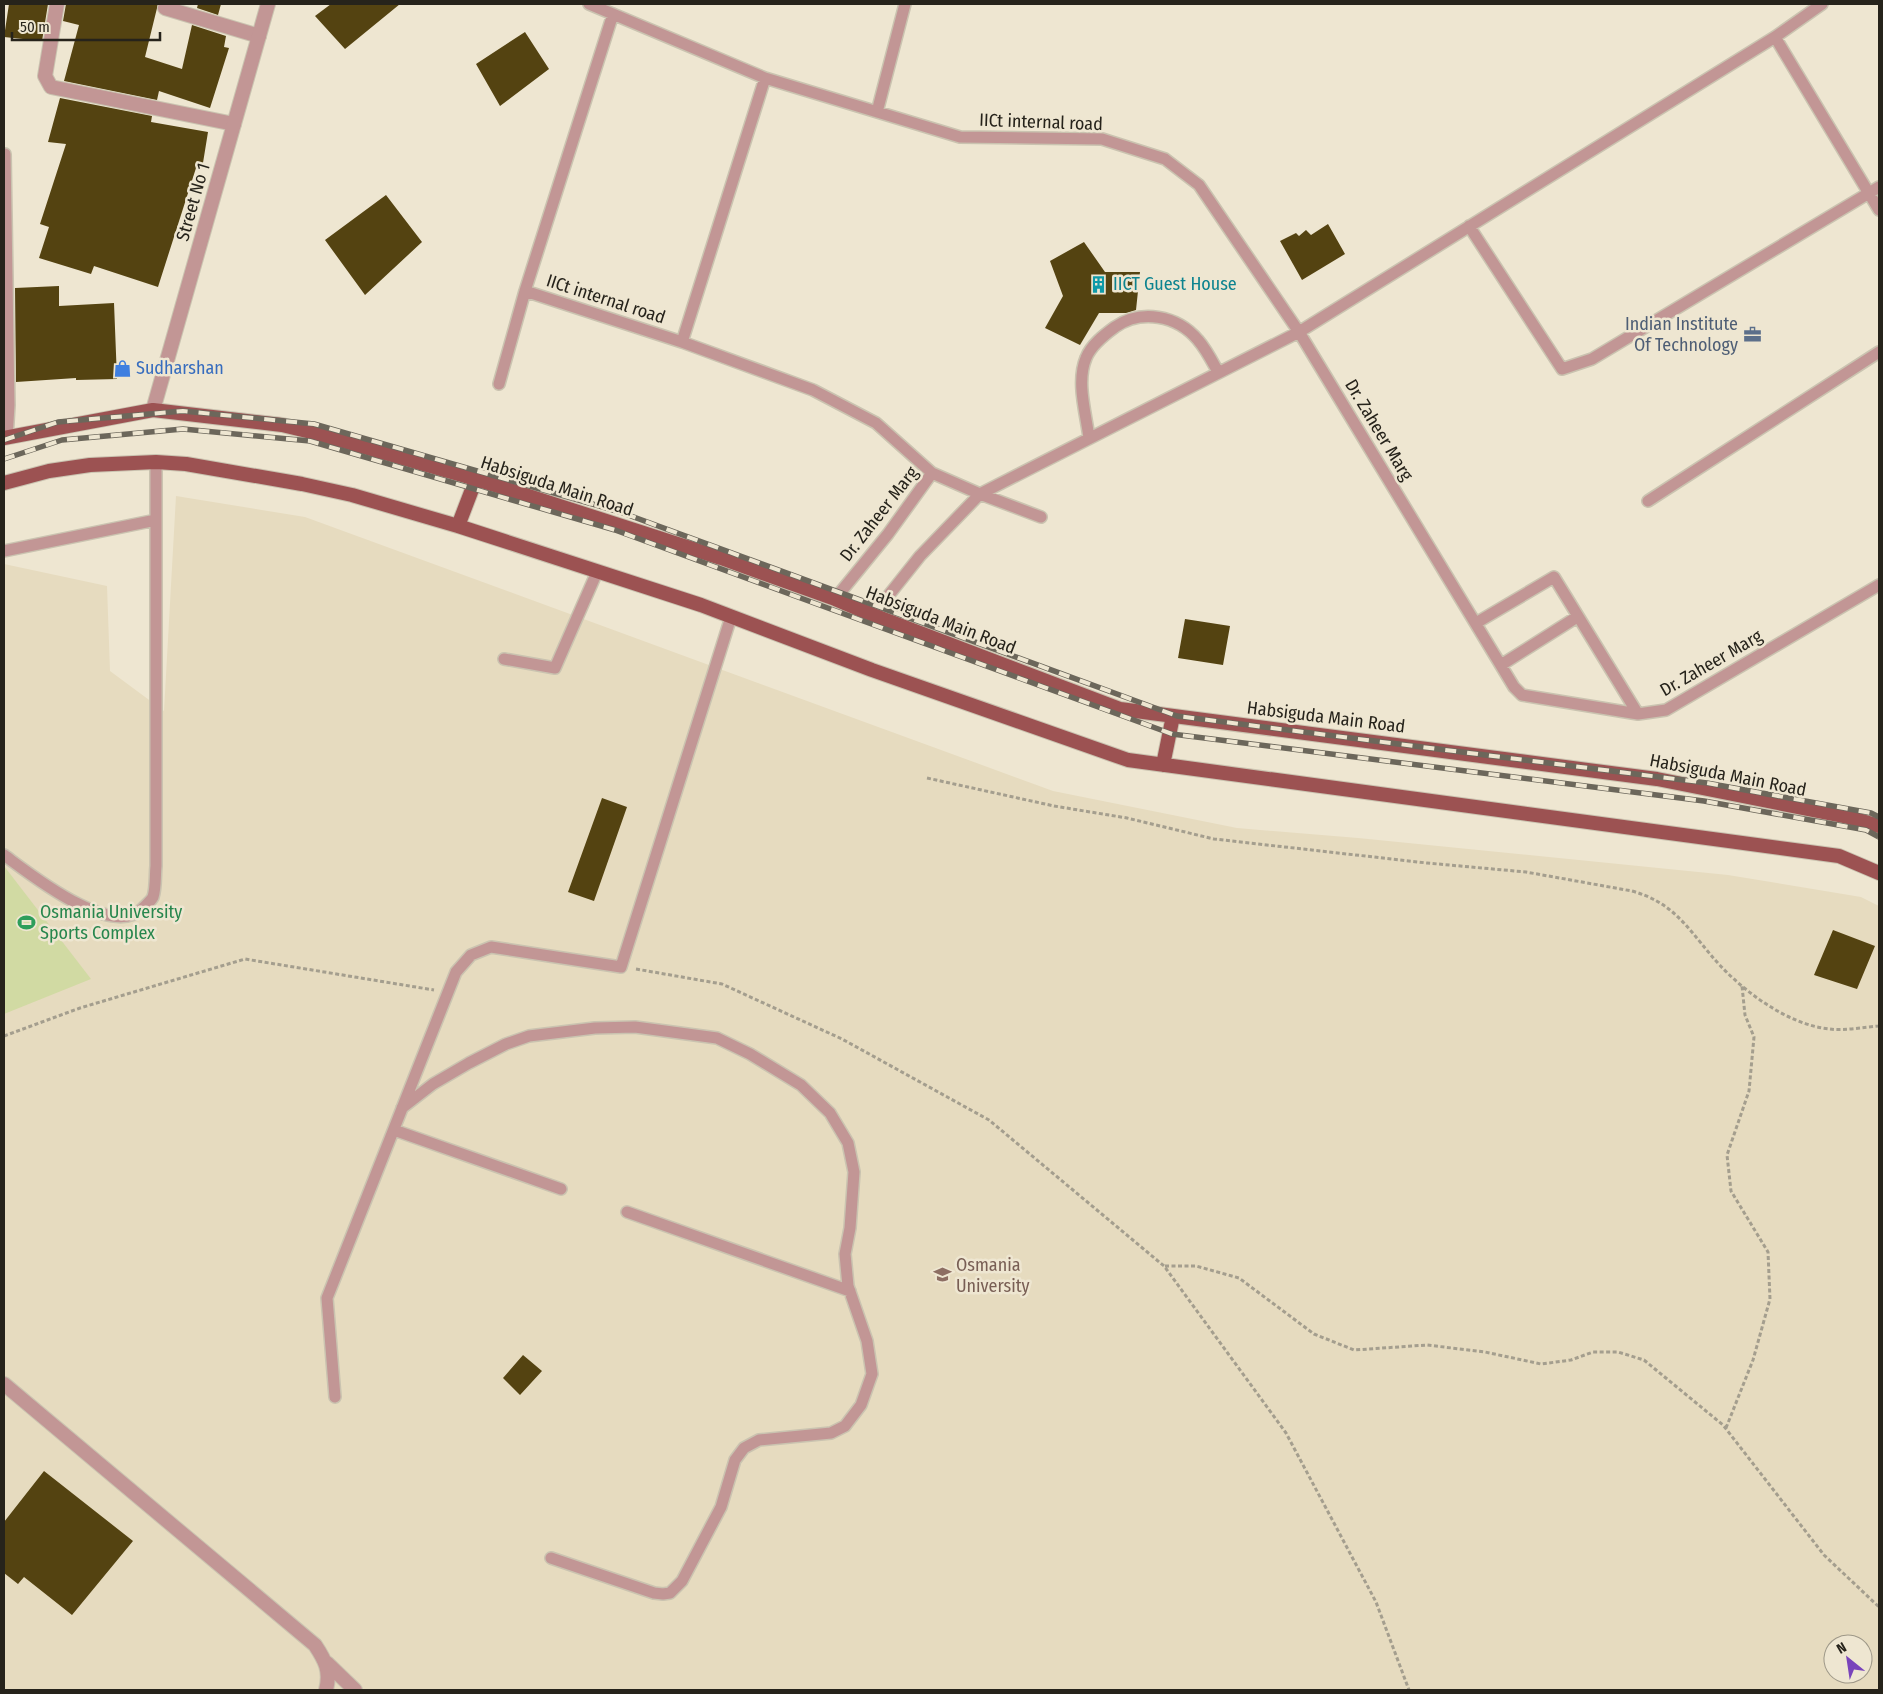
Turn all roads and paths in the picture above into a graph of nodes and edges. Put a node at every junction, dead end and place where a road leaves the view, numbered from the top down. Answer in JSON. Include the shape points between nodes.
{"nodes":[{"id":1,"x":57,"y":4,"type":"edge"},
{"id":2,"x":268,"y":4,"type":"edge"},
{"id":3,"x":588,"y":4,"type":"edge"},
{"id":4,"x":905,"y":4,"type":"edge"},
{"id":5,"x":1822,"y":4,"type":"edge"},
{"id":6,"x":165,"y":8,"type":"dead end"},
{"id":7,"x":613,"y":14,"type":"junction"},
{"id":8,"x":259,"y":36,"type":"junction"},
{"id":9,"x":1774,"y":37,"type":"junction"},
{"id":10,"x":765,"y":78,"type":"junction"},
{"id":11,"x":877,"y":112,"type":"junction"},
{"id":12,"x":234,"y":124,"type":"junction"},
{"id":13,"x":6,"y":154,"type":"dead end"},
{"id":14,"x":1874,"y":190,"type":"edge"},
{"id":15,"x":1879,"y":210,"type":"edge"},
{"id":16,"x":1469,"y":226,"type":"junction"},
{"id":17,"x":525,"y":291,"type":"junction"},
{"id":18,"x":1298,"y":332,"type":"junction"},
{"id":19,"x":682,"y":342,"type":"junction"},
{"id":20,"x":1879,"y":352,"type":"edge"},
{"id":21,"x":1218,"y":372,"type":"junction"},
{"id":22,"x":499,"y":384,"type":"dead end"},
{"id":23,"x":153,"y":410,"type":"junction"},
{"id":24,"x":5,"y":438,"type":"edge"},
{"id":25,"x":1089,"y":438,"type":"junction"},
{"id":26,"x":156,"y":462,"type":"junction"},
{"id":27,"x":932,"y":473,"type":"junction"},
{"id":28,"x":476,"y":480,"type":"junction"},
{"id":29,"x":4,"y":483,"type":"edge"},
{"id":30,"x":980,"y":494,"type":"junction"},
{"id":31,"x":1648,"y":501,"type":"dead end"},
{"id":32,"x":1040,"y":517,"type":"dead end"},
{"id":33,"x":156,"y":520,"type":"junction"},
{"id":34,"x":458,"y":526,"type":"junction"},
{"id":35,"x":4,"y":551,"type":"edge"},
{"id":36,"x":597,"y":572,"type":"junction"},
{"id":37,"x":1879,"y":585,"type":"edge"},
{"id":38,"x":835,"y":598,"type":"junction"},
{"id":39,"x":873,"y":615,"type":"junction"},
{"id":40,"x":731,"y":617,"type":"junction"},
{"id":41,"x":1577,"y":617,"type":"junction"},
{"id":42,"x":1476,"y":623,"type":"junction"},
{"id":43,"x":504,"y":659,"type":"dead end"},
{"id":44,"x":1501,"y":665,"type":"junction"},
{"id":45,"x":1638,"y":714,"type":"junction"},
{"id":46,"x":1173,"y":716,"type":"junction"},
{"id":47,"x":1163,"y":765,"type":"junction"},
{"id":48,"x":927,"y":778,"type":"dead end"},
{"id":49,"x":1879,"y":826,"type":"edge"},
{"id":50,"x":4,"y":855,"type":"edge"},
{"id":51,"x":1879,"y":873,"type":"edge"},
{"id":52,"x":621,"y":967,"type":"junction"},
{"id":53,"x":1742,"y":986,"type":"junction"},
{"id":54,"x":448,"y":993,"type":"junction"},
{"id":55,"x":1879,"y":1026,"type":"edge"},
{"id":56,"x":4,"y":1036,"type":"edge"},
{"id":57,"x":402,"y":1108,"type":"junction"},
{"id":58,"x":394,"y":1130,"type":"junction"},
{"id":59,"x":560,"y":1189,"type":"dead end"},
{"id":60,"x":627,"y":1212,"type":"dead end"},
{"id":61,"x":1164,"y":1266,"type":"junction"},
{"id":62,"x":850,"y":1291,"type":"junction"},
{"id":63,"x":4,"y":1384,"type":"edge"},
{"id":64,"x":335,"y":1397,"type":"dead end"},
{"id":65,"x":1726,"y":1428,"type":"junction"},
{"id":66,"x":551,"y":1558,"type":"dead end"},
{"id":67,"x":1879,"y":1607,"type":"edge"},
{"id":68,"x":327,"y":1663,"type":"junction"},
{"id":69,"x":326,"y":1690,"type":"edge"},
{"id":70,"x":354,"y":1690,"type":"edge"},
{"id":71,"x":1409,"y":1690,"type":"edge"}],
"edges":[{"from":1,"to":12,"type":"street","via":[[45,76],[51,87]]},
{"from":2,"to":8,"type":"street","name":"Street No 1"},
{"from":3,"to":7,"type":"lane"},
{"from":4,"to":11,"type":"lane"},
{"from":5,"to":9,"type":"lane"},
{"from":6,"to":8,"type":"street"},
{"from":7,"to":10,"type":"lane"},
{"from":7,"to":17,"type":"lane"},
{"from":8,"to":12,"type":"street","name":"Street No 1"},
{"from":9,"to":14,"type":"lane"},
{"from":9,"to":16,"type":"lane"},
{"from":10,"to":11,"type":"lane","name":"IICt internal road"},
{"from":10,"to":19,"type":"lane","name":"IICt internal road"},
{"from":11,"to":18,"type":"lane","name":"IICt internal road","via":[[960,137],[1102,139],[1165,159],[1199,185]]},
{"from":12,"to":23,"type":"street","name":"Street No 1"},
{"from":13,"to":24,"type":"lane","via":[[9,405]]},
{"from":14,"to":15,"type":"lane"},
{"from":14,"to":16,"type":"lane","via":[[1592,359],[1562,368]]},
{"from":16,"to":18,"type":"lane"},
{"from":17,"to":19,"type":"lane","name":"IICt internal road"},
{"from":17,"to":22,"type":"lane","name":"IICt internal road"},
{"from":18,"to":21,"type":"lane"},
{"from":18,"to":42,"type":"lane","name":"Dr. Zaheer Marg"},
{"from":19,"to":27,"type":"lane","name":"IICt internal road","via":[[813,390],[876,423]]},
{"from":20,"to":31,"type":"lane"},
{"from":21,"to":25,"type":"lane"},
{"from":21,"to":25,"type":"lane","via":[[1198,340],[1176,322],[1140,316],[1121,323],[1101,338],[1086,357],[1081,379]]},
{"from":23,"to":24,"type":"main road","name":"Habsiguda Main Road"},
{"from":23,"to":28,"type":"main road","name":"Habsiguda Main Road","via":[[282,425]]},
{"from":25,"to":30,"type":"lane"},
{"from":26,"to":29,"type":"main road","via":[[90,465]]},
{"from":26,"to":33,"type":"lane"},
{"from":26,"to":34,"type":"main road","via":[[186,464],[352,494]]},
{"from":27,"to":30,"type":"lane","name":"Dr. Zaheer Marg"},
{"from":27,"to":38,"type":"lane","name":"Dr. Zaheer Marg","via":[[888,534]]},
{"from":28,"to":34,"type":"main road"},
{"from":28,"to":38,"type":"main road","name":"Habsiguda Main Road"},
{"from":30,"to":32,"type":"lane","name":"Dr. Zaheer Marg"},
{"from":30,"to":39,"type":"lane","via":[[920,556]]},
{"from":33,"to":35,"type":"lane"},
{"from":33,"to":50,"type":"lane","via":[[156,866],[153,897],[138,912],[116,917],[61,896]]},
{"from":34,"to":36,"type":"main road"},
{"from":36,"to":40,"type":"main road"},
{"from":36,"to":43,"type":"lane","via":[[555,668]]},
{"from":37,"to":45,"type":"lane","name":"Dr. Zaheer Marg","via":[[1666,710]]},
{"from":38,"to":39,"type":"main road","name":"Habsiguda Main Road"},
{"from":39,"to":46,"type":"main road","name":"Habsiguda Main Road","via":[[1120,709]]},
{"from":40,"to":47,"type":"main road","via":[[1128,760]]},
{"from":40,"to":52,"type":"lane"},
{"from":41,"to":42,"type":"lane","via":[[1554,577]]},
{"from":41,"to":44,"type":"lane"},
{"from":41,"to":45,"type":"lane"},
{"from":42,"to":44,"type":"lane","name":"Dr. Zaheer Marg"},
{"from":44,"to":45,"type":"lane","name":"Dr. Zaheer Marg","via":[[1522,695]]},
{"from":46,"to":47,"type":"main road"},
{"from":46,"to":49,"type":"main road","name":"Habsiguda Main Road","via":[[1657,779]]},
{"from":47,"to":51,"type":"main road","via":[[1838,856]]},
{"from":48,"to":53,"type":"path","via":[[1214,839],[1526,872],[1632,890],[1654,899],[1683,920],[1711,956]]},
{"from":52,"to":54,"type":"lane","via":[[491,948],[471,955],[456,972]]},
{"from":52,"to":61,"type":"path","via":[[722,984],[873,1056],[989,1120]]},
{"from":53,"to":55,"type":"path","via":[[1780,1013],[1830,1030]]},
{"from":53,"to":65,"type":"path","via":[[1745,1015],[1754,1037],[1749,1091],[1728,1155],[1731,1191],[1768,1252],[1770,1299],[1753,1360]]},
{"from":54,"to":56,"type":"path","via":[[245,959],[80,1008]]},
{"from":54,"to":57,"type":"lane"},
{"from":57,"to":58,"type":"lane"},
{"from":57,"to":62,"type":"lane","via":[[454,1072],[506,1044],[529,1036],[636,1027],[717,1038],[801,1085],[830,1113],[848,1143],[854,1172],[846,1254]]},
{"from":58,"to":59,"type":"lane"},
{"from":58,"to":64,"type":"lane","via":[[327,1298]]},
{"from":60,"to":62,"type":"lane"},
{"from":61,"to":65,"type":"path","via":[[1196,1266],[1239,1278],[1314,1334],[1354,1350],[1427,1345],[1485,1352],[1541,1364],[1571,1360],[1593,1352],[1618,1352],[1644,1360]]},
{"from":61,"to":71,"type":"path","via":[[1286,1434],[1376,1602]]},
{"from":62,"to":66,"type":"lane","via":[[867,1341],[872,1374],[861,1404],[844,1426],[832,1432],[759,1440],[744,1448],[735,1460],[721,1507],[682,1582],[670,1593],[654,1593]]},
{"from":63,"to":68,"type":"street","via":[[315,1645]]},
{"from":65,"to":67,"type":"path","via":[[1824,1555]]},
{"from":68,"to":69,"type":"street"},
{"from":68,"to":70,"type":"street"}]}
